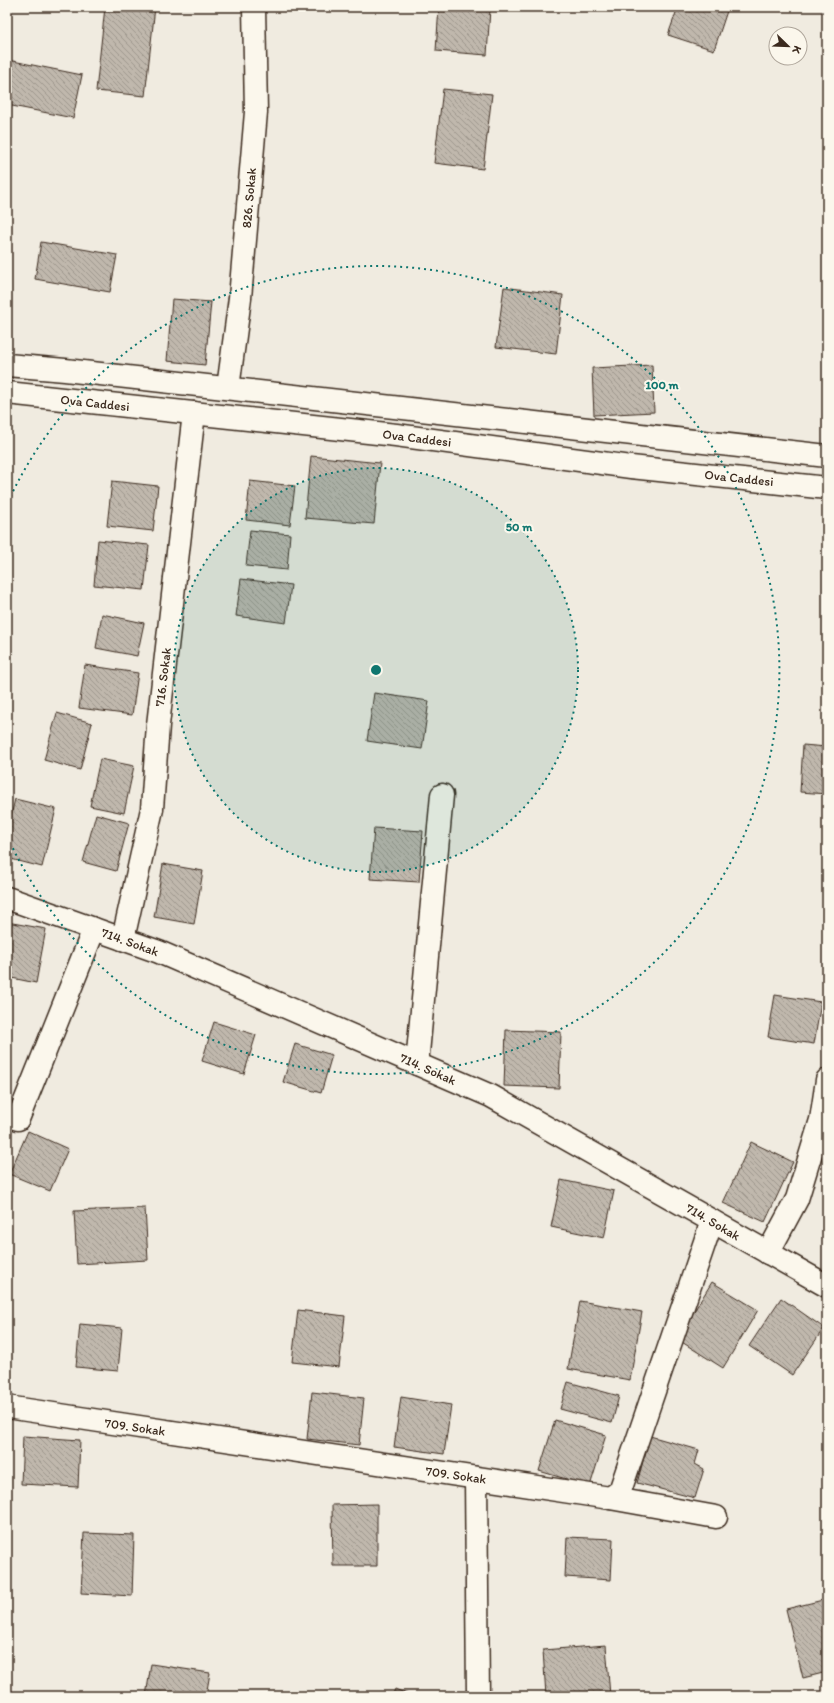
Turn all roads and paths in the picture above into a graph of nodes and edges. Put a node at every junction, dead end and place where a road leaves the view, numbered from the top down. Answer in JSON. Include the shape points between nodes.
{"nodes":[{"id":1,"x":254,"y":7,"type":"edge"},
{"id":2,"x":7,"y":365,"type":"edge"},
{"id":3,"x":228,"y":388,"type":"junction"},
{"id":4,"x":7,"y":393,"type":"edge"},
{"id":5,"x":194,"y":413,"type":"junction"},
{"id":6,"x":827,"y":456,"type":"edge"},
{"id":7,"x":827,"y":488,"type":"edge"},
{"id":8,"x":442,"y":795,"type":"dead end"},
{"id":9,"x":7,"y":898,"type":"edge"},
{"id":10,"x":94,"y":929,"type":"junction"},
{"id":11,"x":123,"y":939,"type":"junction"},
{"id":12,"x":417,"y":1064,"type":"junction"},
{"id":13,"x":827,"y":1080,"type":"edge"},
{"id":14,"x":18,"y":1119,"type":"dead end"},
{"id":15,"x":712,"y":1221,"type":"junction"},
{"id":16,"x":768,"y":1253,"type":"junction"},
{"id":17,"x":827,"y":1286,"type":"edge"},
{"id":18,"x":7,"y":1407,"type":"edge"},
{"id":19,"x":476,"y":1478,"type":"junction"},
{"id":20,"x":610,"y":1498,"type":"junction"},
{"id":21,"x":716,"y":1517,"type":"dead end"},
{"id":22,"x":478,"y":1696,"type":"edge"}],
"edges":[{"from":1,"to":3,"type":"street","name":"826. Sokak","via":[[256,112],[240,298]]},
{"from":2,"to":3,"type":"street"},
{"from":3,"to":6,"type":"street"},
{"from":4,"to":5,"type":"street","name":"Ova Caddesi"},
{"from":5,"to":7,"type":"street","name":"Ova Caddesi","via":[[396,435],[631,467]]},
{"from":5,"to":11,"type":"street","name":"716. Sokak","via":[[158,725],[152,809]]},
{"from":8,"to":12,"type":"street"},
{"from":9,"to":10,"type":"street","name":"714. Sokak"},
{"from":10,"to":11,"type":"street","name":"714. Sokak"},
{"from":10,"to":14,"type":"street"},
{"from":11,"to":12,"type":"street","name":"714. Sokak","via":[[159,952]]},
{"from":12,"to":15,"type":"street","name":"714. Sokak","via":[[491,1096]]},
{"from":13,"to":16,"type":"street","via":[[821,1120],[797,1199]]},
{"from":15,"to":16,"type":"street","name":"714. Sokak"},
{"from":15,"to":20,"type":"street","via":[[620,1491]]},
{"from":16,"to":17,"type":"street","name":"714. Sokak"},
{"from":18,"to":19,"type":"street","name":"709. Sokak"},
{"from":19,"to":20,"type":"street","name":"709. Sokak"},
{"from":19,"to":22,"type":"street"},
{"from":20,"to":21,"type":"street","name":"709. Sokak"}]}
